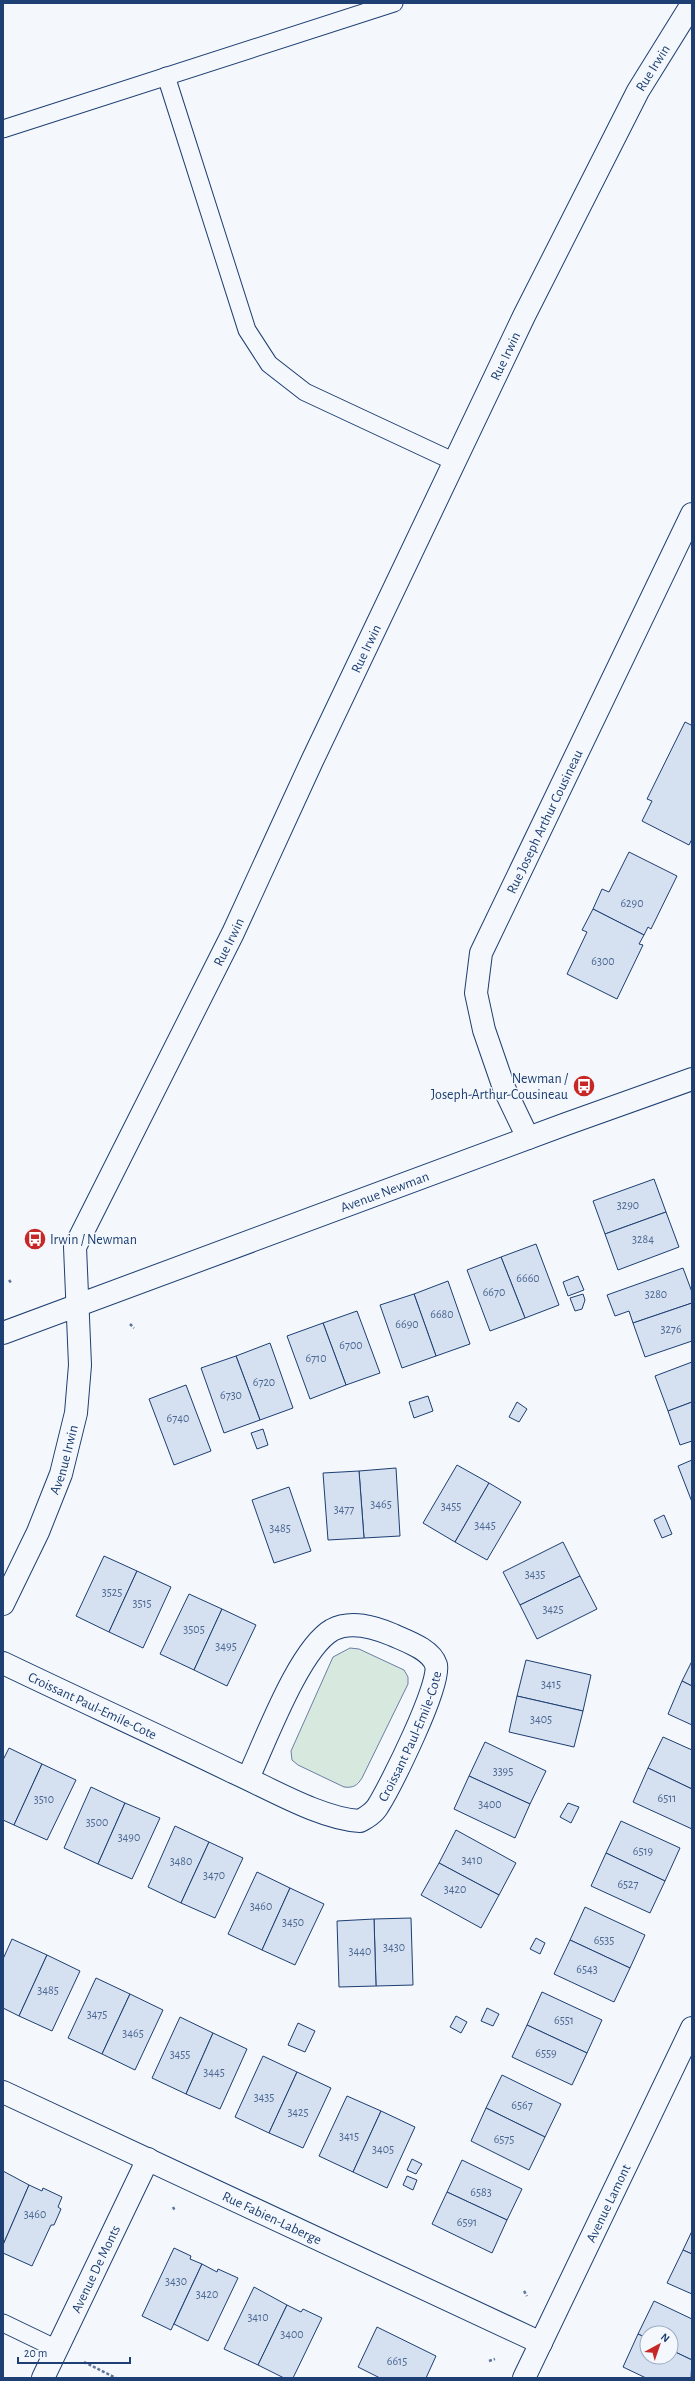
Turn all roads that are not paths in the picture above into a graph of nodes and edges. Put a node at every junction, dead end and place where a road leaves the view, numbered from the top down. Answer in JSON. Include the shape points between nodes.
{"nodes":[{"id":1,"x":394,"y":3,"type":"edge"},
{"id":2,"x":692,"y":4,"type":"edge"},
{"id":3,"x":166,"y":76,"type":"junction"},
{"id":4,"x":3,"y":129,"type":"edge"},
{"id":5,"x":455,"y":462,"type":"junction"},
{"id":6,"x":692,"y":514,"type":"edge"},
{"id":7,"x":692,"y":1079,"type":"edge"},
{"id":8,"x":528,"y":1138,"type":"junction"},
{"id":9,"x":77,"y":1305,"type":"junction"},
{"id":10,"x":3,"y":1333,"type":"edge"},
{"id":11,"x":3,"y":1604,"type":"edge"},
{"id":12,"x":3,"y":1663,"type":"edge"},
{"id":13,"x":248,"y":1778,"type":"junction"},
{"id":14,"x":692,"y":2028,"type":"edge"},
{"id":15,"x":3,"y":2092,"type":"edge"},
{"id":16,"x":148,"y":2160,"type":"junction"},
{"id":17,"x":3,"y":2324,"type":"edge"},
{"id":18,"x":541,"y":2343,"type":"junction"},
{"id":19,"x":57,"y":2349,"type":"junction"},
{"id":20,"x":43,"y":2378,"type":"edge"},
{"id":21,"x":524,"y":2378,"type":"edge"}],
"edges":[{"from":1,"to":3,"type":"lane"},
{"from":2,"to":5,"type":"street","name":"Rue Irwin","via":[[638,91],[528,309]]},
{"from":3,"to":4,"type":"lane"},
{"from":3,"to":5,"type":"lane","via":[[247,330],[269,364],[305,392]]},
{"from":5,"to":9,"type":"street","name":"Rue Irwin","via":[[233,933],[75,1247]]},
{"from":6,"to":8,"type":"street","name":"Rue Joseph Arthur Cousineau","via":[[481,953],[476,993],[484,1030],[504,1088]]},
{"from":7,"to":8,"type":"street","name":"Avenue Newman"},
{"from":8,"to":9,"type":"street","name":"Avenue Newman"},
{"from":9,"to":10,"type":"street","name":"Avenue Newman"},
{"from":9,"to":11,"type":"street","name":"Avenue Irwin","via":[[80,1366],[76,1413],[61,1474],[38,1532]]},
{"from":12,"to":13,"type":"street","name":"Croissant Paul-Emile-Cote"},
{"from":13,"to":13,"type":"street","name":"Croissant Paul-Emile-Cote","via":[[336,1818],[360,1822],[377,1808],[388,1790],[431,1696],[437,1679],[436,1665],[426,1652],[378,1629],[355,1625],[333,1630],[318,1640],[301,1663]]},
{"from":14,"to":18,"type":"street","name":"Avenue Lamont"},
{"from":15,"to":16,"type":"street","name":"Rue Fabien-Laberge"},
{"from":16,"to":18,"type":"street","name":"Rue Fabien-Laberge"},
{"from":16,"to":19,"type":"street","name":"Avenue De Monts"},
{"from":17,"to":19,"type":"lane"},
{"from":18,"to":21,"type":"street","name":"Avenue Lamont"},
{"from":19,"to":20,"type":"street","name":"Avenue De Monts"}]}
